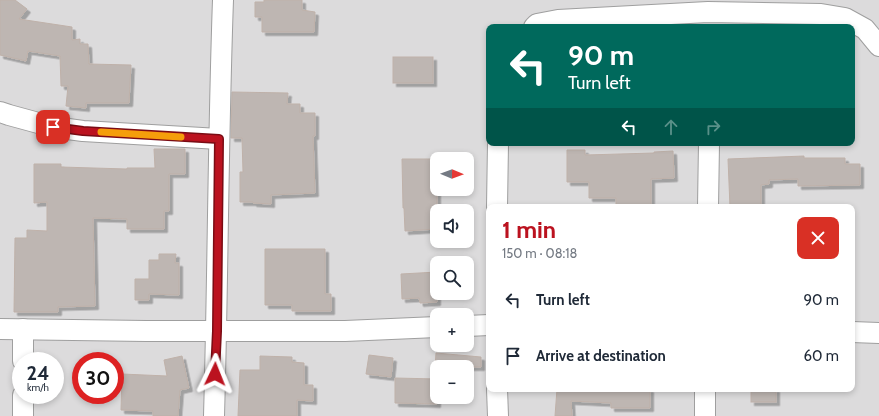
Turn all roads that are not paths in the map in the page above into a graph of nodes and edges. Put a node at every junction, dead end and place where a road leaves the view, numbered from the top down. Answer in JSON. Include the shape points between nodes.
{"nodes":[{"id":1,"x":223,"y":0,"type":"edge"},
{"id":2,"x":708,"y":20,"type":"edge"},
{"id":3,"x":537,"y":24,"type":"edge"},
{"id":4,"x":879,"y":46,"type":"edge"},
{"id":5,"x":0,"y":112,"type":"edge"},
{"id":6,"x":219,"y":139,"type":"junction"},
{"id":7,"x":498,"y":146,"type":"edge"},
{"id":8,"x":709,"y":146,"type":"edge"},
{"id":9,"x":497,"y":204,"type":"edge"},
{"id":10,"x":708,"y":204,"type":"edge"},
{"id":11,"x":486,"y":325,"type":"edge"},
{"id":12,"x":474,"y":326,"type":"edge"},
{"id":13,"x":430,"y":327,"type":"edge"},
{"id":14,"x":0,"y":328,"type":"edge"},
{"id":15,"x":23,"y":329,"type":"junction"},
{"id":16,"x":217,"y":331,"type":"junction"},
{"id":17,"x":855,"y":332,"type":"edge"},
{"id":18,"x":879,"y":333,"type":"edge"},
{"id":19,"x":23,"y":352,"type":"edge"},
{"id":20,"x":497,"y":392,"type":"edge"},
{"id":21,"x":705,"y":392,"type":"edge"},
{"id":22,"x":23,"y":404,"type":"edge"},
{"id":23,"x":23,"y":416,"type":"edge"},
{"id":24,"x":214,"y":416,"type":"edge"},
{"id":25,"x":498,"y":416,"type":"edge"},
{"id":26,"x":705,"y":416,"type":"edge"}],
"edges":[{"from":1,"to":6,"type":"street"},
{"from":2,"to":3,"type":"street","via":[[558,20]]},
{"from":2,"to":4,"type":"street","via":[[821,14],[845,18],[864,29]]},
{"from":5,"to":6,"type":"street","via":[[53,127],[83,131]]},
{"from":6,"to":16,"type":"street"},
{"from":7,"to":9,"type":"street"},
{"from":8,"to":10,"type":"street"},
{"from":11,"to":12,"type":"street"},
{"from":13,"to":16,"type":"street","via":[[345,331]]},
{"from":14,"to":15,"type":"street"},
{"from":15,"to":16,"type":"street"},
{"from":15,"to":19,"type":"street"},
{"from":16,"to":24,"type":"street"},
{"from":17,"to":18,"type":"street"},
{"from":20,"to":25,"type":"street"},
{"from":21,"to":26,"type":"street"},
{"from":22,"to":23,"type":"street"}]}
